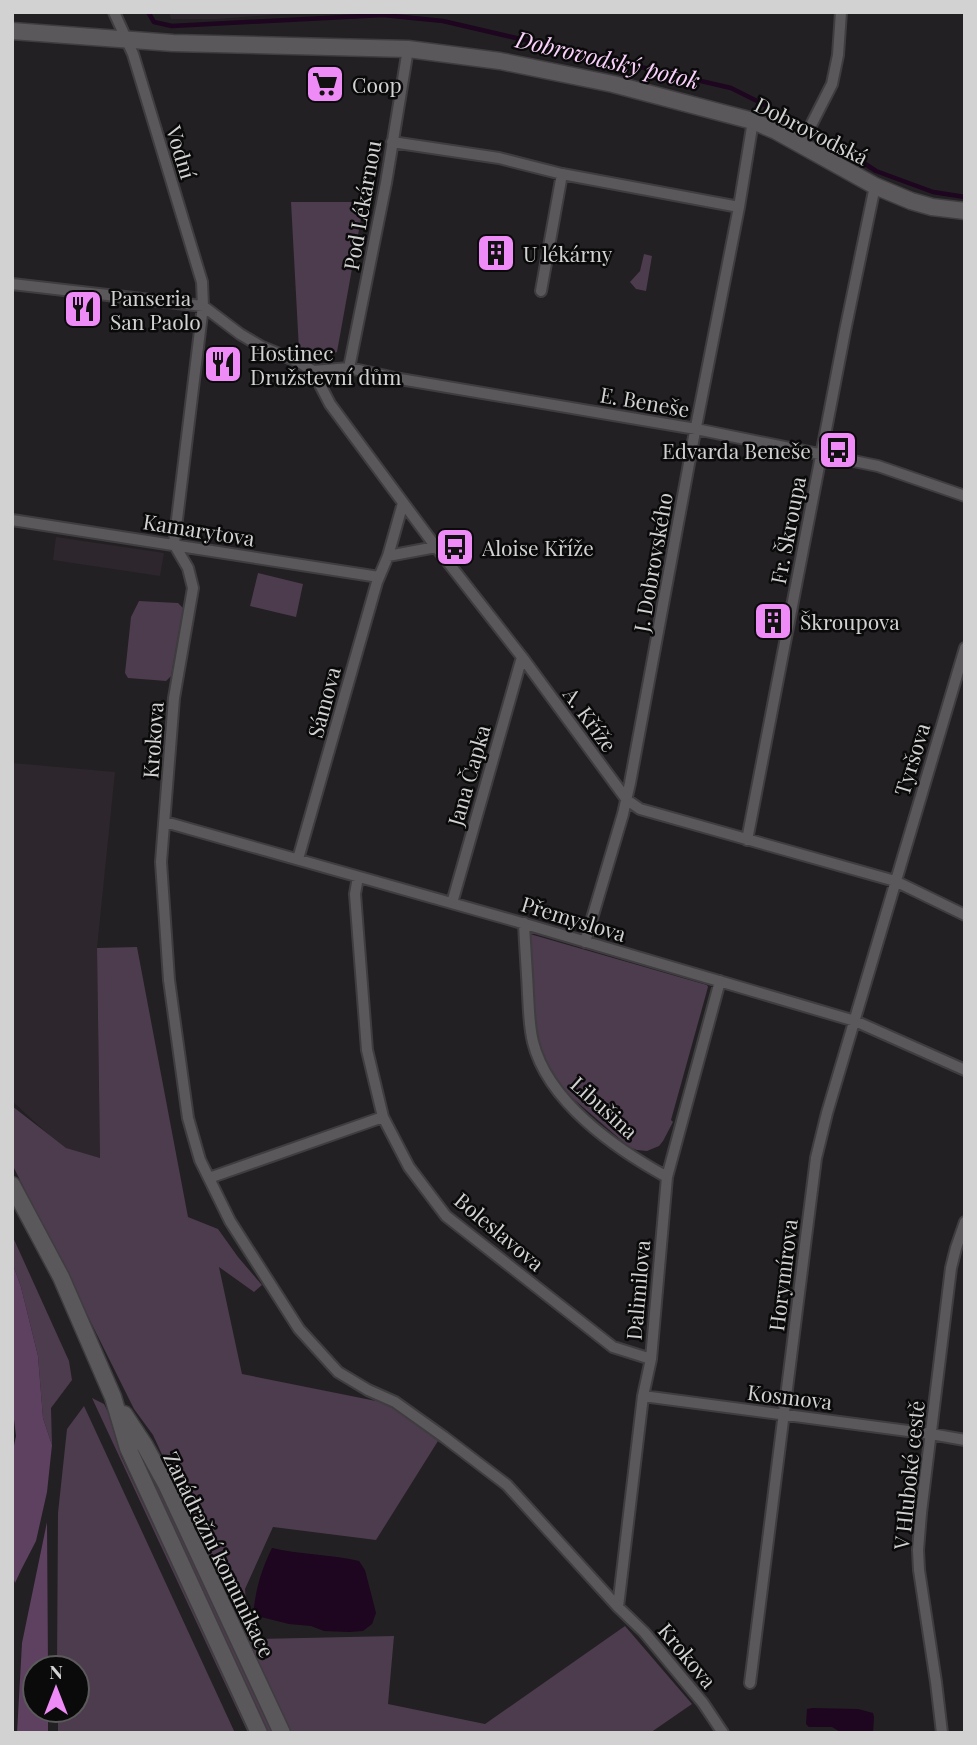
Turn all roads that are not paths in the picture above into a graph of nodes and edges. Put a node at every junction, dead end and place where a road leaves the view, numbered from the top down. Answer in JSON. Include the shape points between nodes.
{"nodes":[{"id":1,"x":114,"y":12,"type":"edge"},
{"id":2,"x":841,"y":12,"type":"edge"},
{"id":3,"x":12,"y":31,"type":"edge"},
{"id":4,"x":126,"y":40,"type":"junction"},
{"id":5,"x":408,"y":49,"type":"junction"},
{"id":6,"x":753,"y":121,"type":"junction"},
{"id":7,"x":804,"y":140,"type":"junction"},
{"id":8,"x":392,"y":142,"type":"junction"},
{"id":9,"x":562,"y":174,"type":"junction"},
{"id":10,"x":875,"y":186,"type":"junction"},
{"id":11,"x":739,"y":207,"type":"junction"},
{"id":12,"x":965,"y":211,"type":"edge"},
{"id":13,"x":12,"y":284,"type":"edge"},
{"id":14,"x":541,"y":291,"type":"dead end"},
{"id":15,"x":203,"y":306,"type":"junction"},
{"id":16,"x":349,"y":368,"type":"junction"},
{"id":17,"x":313,"y":371,"type":"junction"},
{"id":18,"x":696,"y":429,"type":"junction"},
{"id":19,"x":822,"y":454,"type":"junction"},
{"id":20,"x":965,"y":496,"type":"edge"},
{"id":21,"x":403,"y":503,"type":"junction"},
{"id":22,"x":12,"y":520,"type":"edge"},
{"id":23,"x":174,"y":544,"type":"junction"},
{"id":24,"x":436,"y":547,"type":"junction"},
{"id":25,"x":388,"y":556,"type":"junction"},
{"id":26,"x":379,"y":577,"type":"junction"},
{"id":27,"x":965,"y":648,"type":"edge"},
{"id":28,"x":522,"y":657,"type":"junction"},
{"id":29,"x":627,"y":800,"type":"junction"},
{"id":30,"x":165,"y":822,"type":"junction"},
{"id":31,"x":747,"y":840,"type":"junction"},
{"id":32,"x":298,"y":859,"type":"junction"},
{"id":33,"x":358,"y":877,"type":"junction"},
{"id":34,"x":895,"y":881,"type":"junction"},
{"id":35,"x":452,"y":903,"type":"junction"},
{"id":36,"x":965,"y":915,"type":"edge"},
{"id":37,"x":524,"y":923,"type":"junction"},
{"id":38,"x":585,"y":942,"type":"junction"},
{"id":39,"x":720,"y":981,"type":"junction"},
{"id":40,"x":855,"y":1021,"type":"junction"},
{"id":41,"x":965,"y":1070,"type":"edge"},
{"id":42,"x":383,"y":1117,"type":"junction"},
{"id":43,"x":667,"y":1177,"type":"junction"},
{"id":44,"x":209,"y":1178,"type":"junction"},
{"id":45,"x":12,"y":1185,"type":"edge"},
{"id":46,"x":965,"y":1222,"type":"edge"},
{"id":47,"x":651,"y":1359,"type":"junction"},
{"id":48,"x":643,"y":1396,"type":"junction"},
{"id":49,"x":113,"y":1397,"type":"junction"},
{"id":50,"x":783,"y":1415,"type":"junction"},
{"id":51,"x":931,"y":1434,"type":"junction"},
{"id":52,"x":965,"y":1440,"type":"edge"},
{"id":53,"x":618,"y":1607,"type":"junction"},
{"id":54,"x":750,"y":1683,"type":"dead end"},
{"id":55,"x":259,"y":1733,"type":"edge"},
{"id":56,"x":282,"y":1733,"type":"edge"},
{"id":57,"x":723,"y":1733,"type":"edge"},
{"id":58,"x":942,"y":1733,"type":"edge"}],
"edges":[{"from":1,"to":4,"type":"street","name":"Vodní"},
{"from":2,"to":7,"type":"street","via":[[832,84]]},
{"from":3,"to":4,"type":"main road","name":"Dobrovodská"},
{"from":4,"to":5,"type":"main road","name":"Dobrovodská"},
{"from":4,"to":15,"type":"street","name":"Vodní","via":[[202,282]]},
{"from":5,"to":6,"type":"main road","name":"Dobrovodská","via":[[535,68]]},
{"from":5,"to":8,"type":"street","name":"Pod Lékárnou"},
{"from":6,"to":7,"type":"main road","name":"Dobrovodská"},
{"from":6,"to":11,"type":"street","name":"J. Dobrovského"},
{"from":7,"to":10,"type":"main road","name":"Dobrovodská"},
{"from":8,"to":9,"type":"street","via":[[499,158]]},
{"from":8,"to":16,"type":"street","name":"Pod Lékárnou"},
{"from":9,"to":11,"type":"street"},
{"from":9,"to":14,"type":"street"},
{"from":10,"to":12,"type":"main road","name":"Dobrovodská","via":[[932,207]]},
{"from":10,"to":19,"type":"street","name":"Fr. Škroupa"},
{"from":11,"to":18,"type":"street","name":"J. Dobrovského"},
{"from":13,"to":15,"type":"street"},
{"from":15,"to":17,"type":"street","via":[[240,334]]},
{"from":15,"to":23,"type":"street"},
{"from":16,"to":17,"type":"street","name":"E. Beneše"},
{"from":16,"to":18,"type":"street","name":"E. Beneše"},
{"from":17,"to":21,"type":"street","name":"A. Kříže","via":[[330,404]]},
{"from":18,"to":19,"type":"street","name":"E. Beneše"},
{"from":18,"to":29,"type":"street","name":"J. Dobrovského"},
{"from":19,"to":20,"type":"street","name":"E. Beneše","via":[[878,466]]},
{"from":19,"to":31,"type":"street","name":"Fr. Škroupa"},
{"from":21,"to":24,"type":"street","name":"A. Kříže"},
{"from":21,"to":25,"type":"street","name":"Sámova"},
{"from":22,"to":23,"type":"street","name":"Kamarytova"},
{"from":23,"to":26,"type":"street","name":"Kamarytova"},
{"from":23,"to":30,"type":"street","name":"Krokova","via":[[193,588],[174,698]]},
{"from":24,"to":25,"type":"street"},
{"from":24,"to":28,"type":"street","name":"A. Kříže"},
{"from":25,"to":26,"type":"street","name":"Sámova"},
{"from":26,"to":32,"type":"street","name":"Sámova"},
{"from":27,"to":34,"type":"street","name":"Tyršova"},
{"from":28,"to":29,"type":"street","name":"A. Kříže"},
{"from":28,"to":35,"type":"street","name":"Jana Čapka"},
{"from":29,"to":31,"type":"street","name":"A. Kříže","via":[[640,809]]},
{"from":29,"to":38,"type":"street","name":"J. Dobrovského"},
{"from":30,"to":32,"type":"street","name":"Přemyslova"},
{"from":30,"to":44,"type":"street","name":"Krokova","via":[[161,862],[169,980],[188,1118]]},
{"from":31,"to":34,"type":"street","name":"A. Kříže"},
{"from":32,"to":33,"type":"street","name":"Přemyslova"},
{"from":33,"to":35,"type":"street","name":"Přemyslova"},
{"from":33,"to":42,"type":"street","name":"Boleslavova","via":[[355,894],[367,1050]]},
{"from":34,"to":36,"type":"street","name":"A. Kříže"},
{"from":34,"to":40,"type":"street","name":"Horymírova"},
{"from":35,"to":37,"type":"street","name":"Přemyslova"},
{"from":37,"to":38,"type":"street","name":"Přemyslova"},
{"from":37,"to":43,"type":"street","name":"Libušina","via":[[531,1032],[546,1075],[598,1130],[634,1159]]},
{"from":38,"to":39,"type":"street","name":"Přemyslova"},
{"from":39,"to":40,"type":"street","name":"Přemyslova"},
{"from":39,"to":43,"type":"street","name":"Dalimilova"},
{"from":40,"to":41,"type":"street","name":"Přemyslova"},
{"from":40,"to":50,"type":"street","name":"Horymírova","via":[[816,1158]]},
{"from":42,"to":44,"type":"street"},
{"from":42,"to":47,"type":"street","name":"Boleslavova","via":[[409,1167],[446,1216],[613,1347]]},
{"from":43,"to":47,"type":"street","name":"Dalimilova"},
{"from":44,"to":53,"type":"street","name":"Krokova","via":[[230,1221],[299,1329],[338,1372],[395,1402],[507,1485]]},
{"from":45,"to":49,"type":"main road","name":"Zanádražní komunikace","via":[[61,1277]]},
{"from":46,"to":51,"type":"street","name":"V Hluboké cestě","via":[[951,1268]]},
{"from":47,"to":48,"type":"street","name":"Dalimilova"},
{"from":48,"to":50,"type":"street","name":"Kosmova"},
{"from":48,"to":53,"type":"street","name":"Dalimilova"},
{"from":49,"to":55,"type":"main road","name":"Zanádražní komunikace","via":[[128,1448]]},
{"from":49,"to":56,"type":"main road","name":"Zanádražní komunikace","via":[[167,1486]]},
{"from":50,"to":51,"type":"street","name":"Kosmova"},
{"from":50,"to":54,"type":"street","name":"Horymírova"},
{"from":51,"to":52,"type":"street","name":"Kosmova"},
{"from":51,"to":58,"type":"street","name":"V Hluboké cestě","via":[[918,1549]]},
{"from":53,"to":57,"type":"street","name":"Krokova","via":[[644,1632]]}]}
